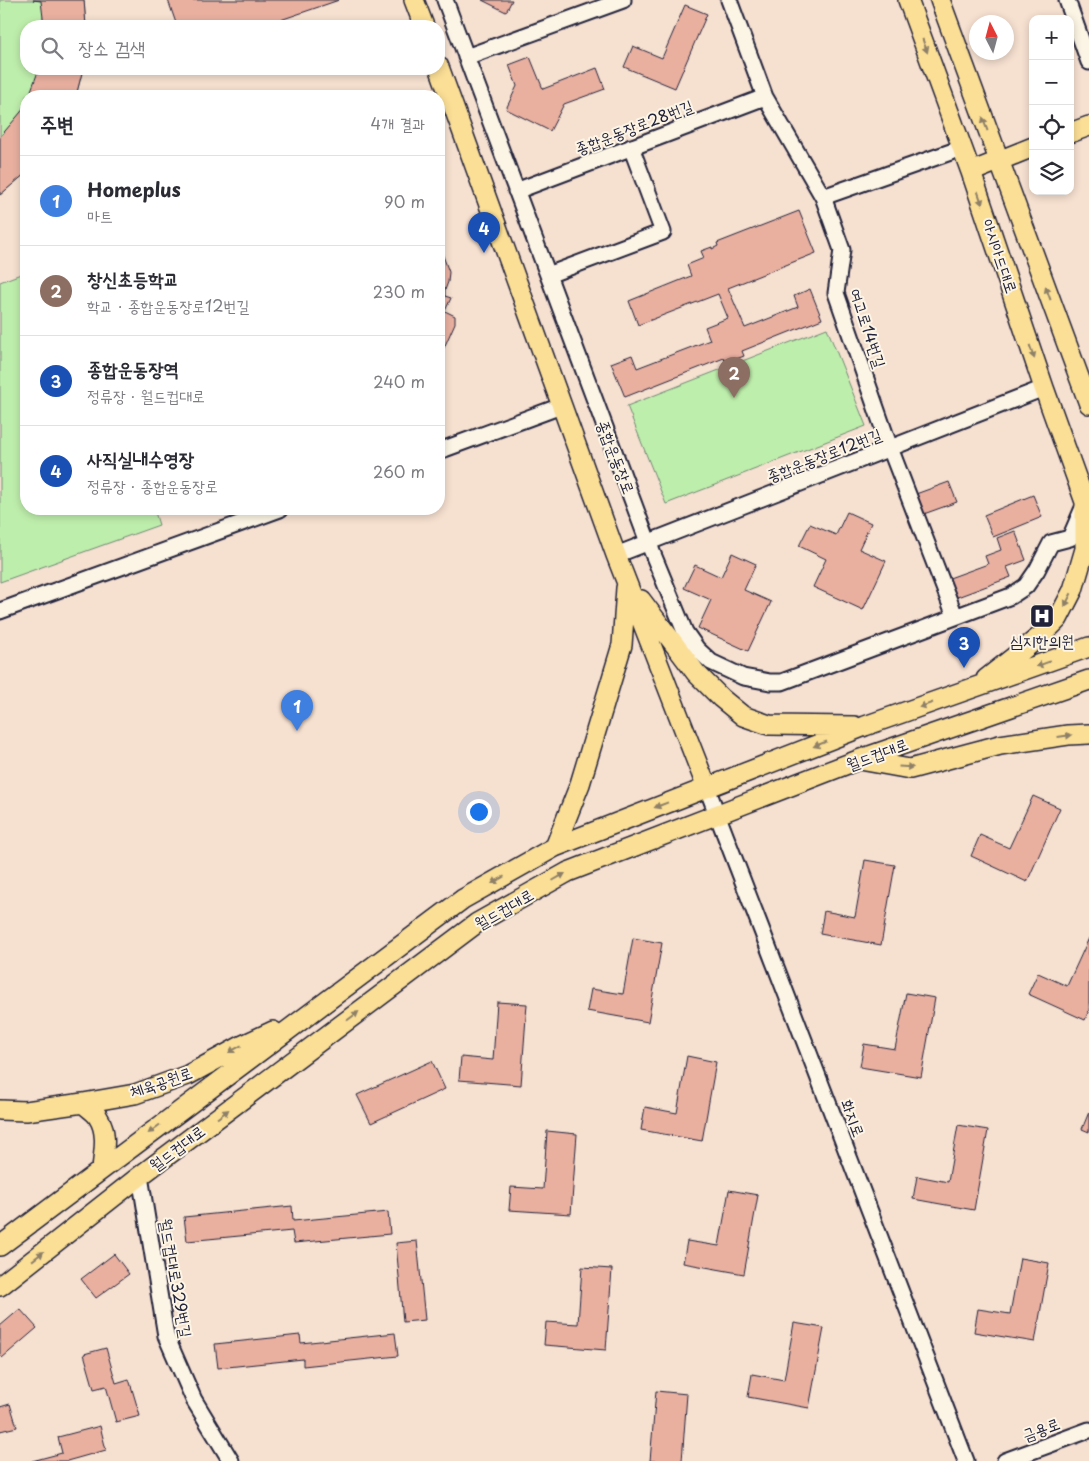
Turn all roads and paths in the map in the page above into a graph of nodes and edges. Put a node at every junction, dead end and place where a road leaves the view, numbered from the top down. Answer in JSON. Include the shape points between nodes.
{"nodes":[{"id":1,"x":414,"y":0,"type":"edge"},
{"id":2,"x":445,"y":0,"type":"edge"},
{"id":3,"x":623,"y":0,"type":"edge"},
{"id":4,"x":729,"y":0,"type":"edge"},
{"id":5,"x":908,"y":0,"type":"edge"},
{"id":6,"x":940,"y":0,"type":"edge"},
{"id":7,"x":1067,"y":0,"type":"edge"},
{"id":8,"x":422,"y":20,"type":"edge"},
{"id":9,"x":466,"y":57,"type":"junction"},
{"id":10,"x":1089,"y":62,"type":"edge"},
{"id":11,"x":442,"y":75,"type":"edge"},
{"id":12,"x":765,"y":97,"type":"junction"},
{"id":13,"x":1089,"y":126,"type":"edge"},
{"id":14,"x":1074,"y":132,"type":"edge"},
{"id":15,"x":631,"y":148,"type":"junction"},
{"id":16,"x":962,"y":148,"type":"junction"},
{"id":17,"x":1029,"y":149,"type":"edge"},
{"id":18,"x":998,"y":161,"type":"junction"},
{"id":19,"x":971,"y":172,"type":"junction"},
{"id":20,"x":516,"y":190,"type":"junction"},
{"id":21,"x":823,"y":197,"type":"junction"},
{"id":22,"x":548,"y":274,"type":"junction"},
{"id":23,"x":1044,"y":388,"type":"junction"},
{"id":24,"x":1089,"y":404,"type":"edge"},
{"id":25,"x":561,"y":406,"type":"junction"},
{"id":26,"x":890,"y":448,"type":"junction"},
{"id":27,"x":445,"y":449,"type":"edge"},
{"id":28,"x":1087,"y":507,"type":"edge"},
{"id":29,"x":264,"y":515,"type":"edge"},
{"id":30,"x":648,"y":542,"type":"junction"},
{"id":31,"x":616,"y":555,"type":"junction"},
{"id":32,"x":626,"y":581,"type":"junction"},
{"id":33,"x":0,"y":611,"type":"edge"},
{"id":34,"x":954,"y":616,"type":"junction"},
{"id":35,"x":1089,"y":647,"type":"edge"},
{"id":36,"x":1089,"y":680,"type":"edge"},
{"id":37,"x":972,"y":690,"type":"junction"},
{"id":38,"x":865,"y":726,"type":"junction"},
{"id":39,"x":1089,"y":734,"type":"edge"},
{"id":40,"x":858,"y":760,"type":"junction"},
{"id":41,"x":707,"y":788,"type":"junction"},
{"id":42,"x":718,"y":814,"type":"junction"},
{"id":43,"x":555,"y":847,"type":"junction"},
{"id":44,"x":310,"y":1013,"type":"junction"},
{"id":45,"x":83,"y":1103,"type":"junction"},
{"id":46,"x":0,"y":1110,"type":"edge"},
{"id":47,"x":102,"y":1168,"type":"junction"},
{"id":48,"x":140,"y":1176,"type":"junction"},
{"id":49,"x":0,"y":1246,"type":"edge"},
{"id":50,"x":0,"y":1286,"type":"edge"},
{"id":51,"x":1089,"y":1430,"type":"edge"},
{"id":52,"x":231,"y":1461,"type":"edge"},
{"id":53,"x":966,"y":1461,"type":"edge"},
{"id":54,"x":1005,"y":1461,"type":"edge"}],
"edges":[{"from":1,"to":8,"type":"main road"},
{"from":2,"to":9,"type":"street","name":"종합운동장로"},
{"from":3,"to":9,"type":"street"},
{"from":4,"to":12,"type":"street","name":"여고로14번길"},
{"from":5,"to":16,"type":"main road","name":"아시아드대로","one_way":true},
{"from":18,"to":6,"type":"main road","name":"아시아드대로","one_way":true},
{"from":7,"to":10,"type":"street"},
{"from":9,"to":20,"type":"street","name":"종합운동장로"},
{"from":11,"to":25,"type":"main road","name":"종합운동장로"},
{"from":12,"to":15,"type":"street","name":"종합운동장로28번길"},
{"from":12,"to":21,"type":"street","name":"여고로14번길"},
{"from":13,"to":14,"type":"main road"},
{"from":15,"to":20,"type":"street","name":"종합운동장로28번길"},
{"from":15,"to":22,"type":"street","via":[[663,232]]},
{"from":16,"to":19,"type":"main road","name":"아시아드대로"},
{"from":16,"to":21,"type":"street"},
{"from":17,"to":18,"type":"main road"},
{"from":18,"to":19,"type":"main road"},
{"from":24,"to":18,"type":"main road","name":"아시아드대로","one_way":true},
{"from":19,"to":23,"type":"main road","name":"아시아드대로","one_way":true},
{"from":20,"to":22,"type":"street","name":"종합운동장로"},
{"from":21,"to":26,"type":"street","name":"여고로14번길","via":[[842,250],[836,293]]},
{"from":22,"to":30,"type":"street","name":"종합운동장로"},
{"from":23,"to":26,"type":"street","name":"종합운동장로12번길"},
{"from":23,"to":28,"type":"main road","name":"아시아드대로"},
{"from":25,"to":27,"type":"street"},
{"from":25,"to":31,"type":"main road","name":"종합운동장로"},
{"from":26,"to":30,"type":"street","name":"종합운동장로12번길"},
{"from":26,"to":34,"type":"street","name":"여고로14번길"},
{"from":28,"to":34,"type":"street","name":"종합운동장로","via":[[1070,538],[1052,543],[1026,586],[1011,596]]},
{"from":28,"to":37,"type":"main road","name":"아시아드대로","one_way":true,"via":[[1085,549],[1073,590],[1058,619]]},
{"from":29,"to":33,"type":"street"},
{"from":30,"to":31,"type":"street","name":"종합운동장로12번길"},
{"from":30,"to":34,"type":"street","name":"종합운동장로","via":[[685,632],[711,662],[743,677],[782,682]]},
{"from":31,"to":32,"type":"main road","name":"종합운동장로"},
{"from":32,"to":38,"type":"main road","via":[[696,674],[743,716],[769,725]]},
{"from":32,"to":41,"type":"main road","name":"종합운동장로"},
{"from":32,"to":43,"type":"main road","via":[[622,645],[580,784]]},
{"from":35,"to":37,"type":"main road","name":"월드컵대로","one_way":true},
{"from":36,"to":40,"type":"main road","name":"월드컵대로"},
{"from":37,"to":38,"type":"main road","name":"월드컵대로","one_way":true},
{"from":38,"to":41,"type":"main road","name":"월드컵대로","one_way":true},
{"from":40,"to":39,"type":"main road","one_way":true,"via":[[910,769],[1000,745]]},
{"from":40,"to":42,"type":"main road","name":"월드컵대로"},
{"from":41,"to":42,"type":"street","name":"화지로"},
{"from":41,"to":43,"type":"main road","name":"월드컵대로","one_way":true},
{"from":48,"to":42,"type":"main road","name":"월드컵대로","one_way":true,"via":[[477,923],[568,872]]},
{"from":42,"to":53,"type":"street","name":"화지로"},
{"from":43,"to":44,"type":"main road","name":"월드컵대로","one_way":true,"via":[[463,899]]},
{"from":44,"to":45,"type":"main road","name":"체육공원로","one_way":true,"via":[[188,1075],[135,1094]]},
{"from":44,"to":47,"type":"main road","name":"월드컵대로","one_way":true},
{"from":45,"to":46,"type":"main road","name":"체육공원로","via":[[26,1112]]},
{"from":45,"to":47,"type":"main road","via":[[103,1126]]},
{"from":47,"to":49,"type":"main road","name":"월드컵대로"},
{"from":50,"to":48,"type":"main road","name":"월드컵대로","one_way":true},
{"from":48,"to":52,"type":"street","name":"월드컵대로329번길","via":[[166,1336],[194,1400]]},
{"from":51,"to":54,"type":"street","name":"금용로"}]}
